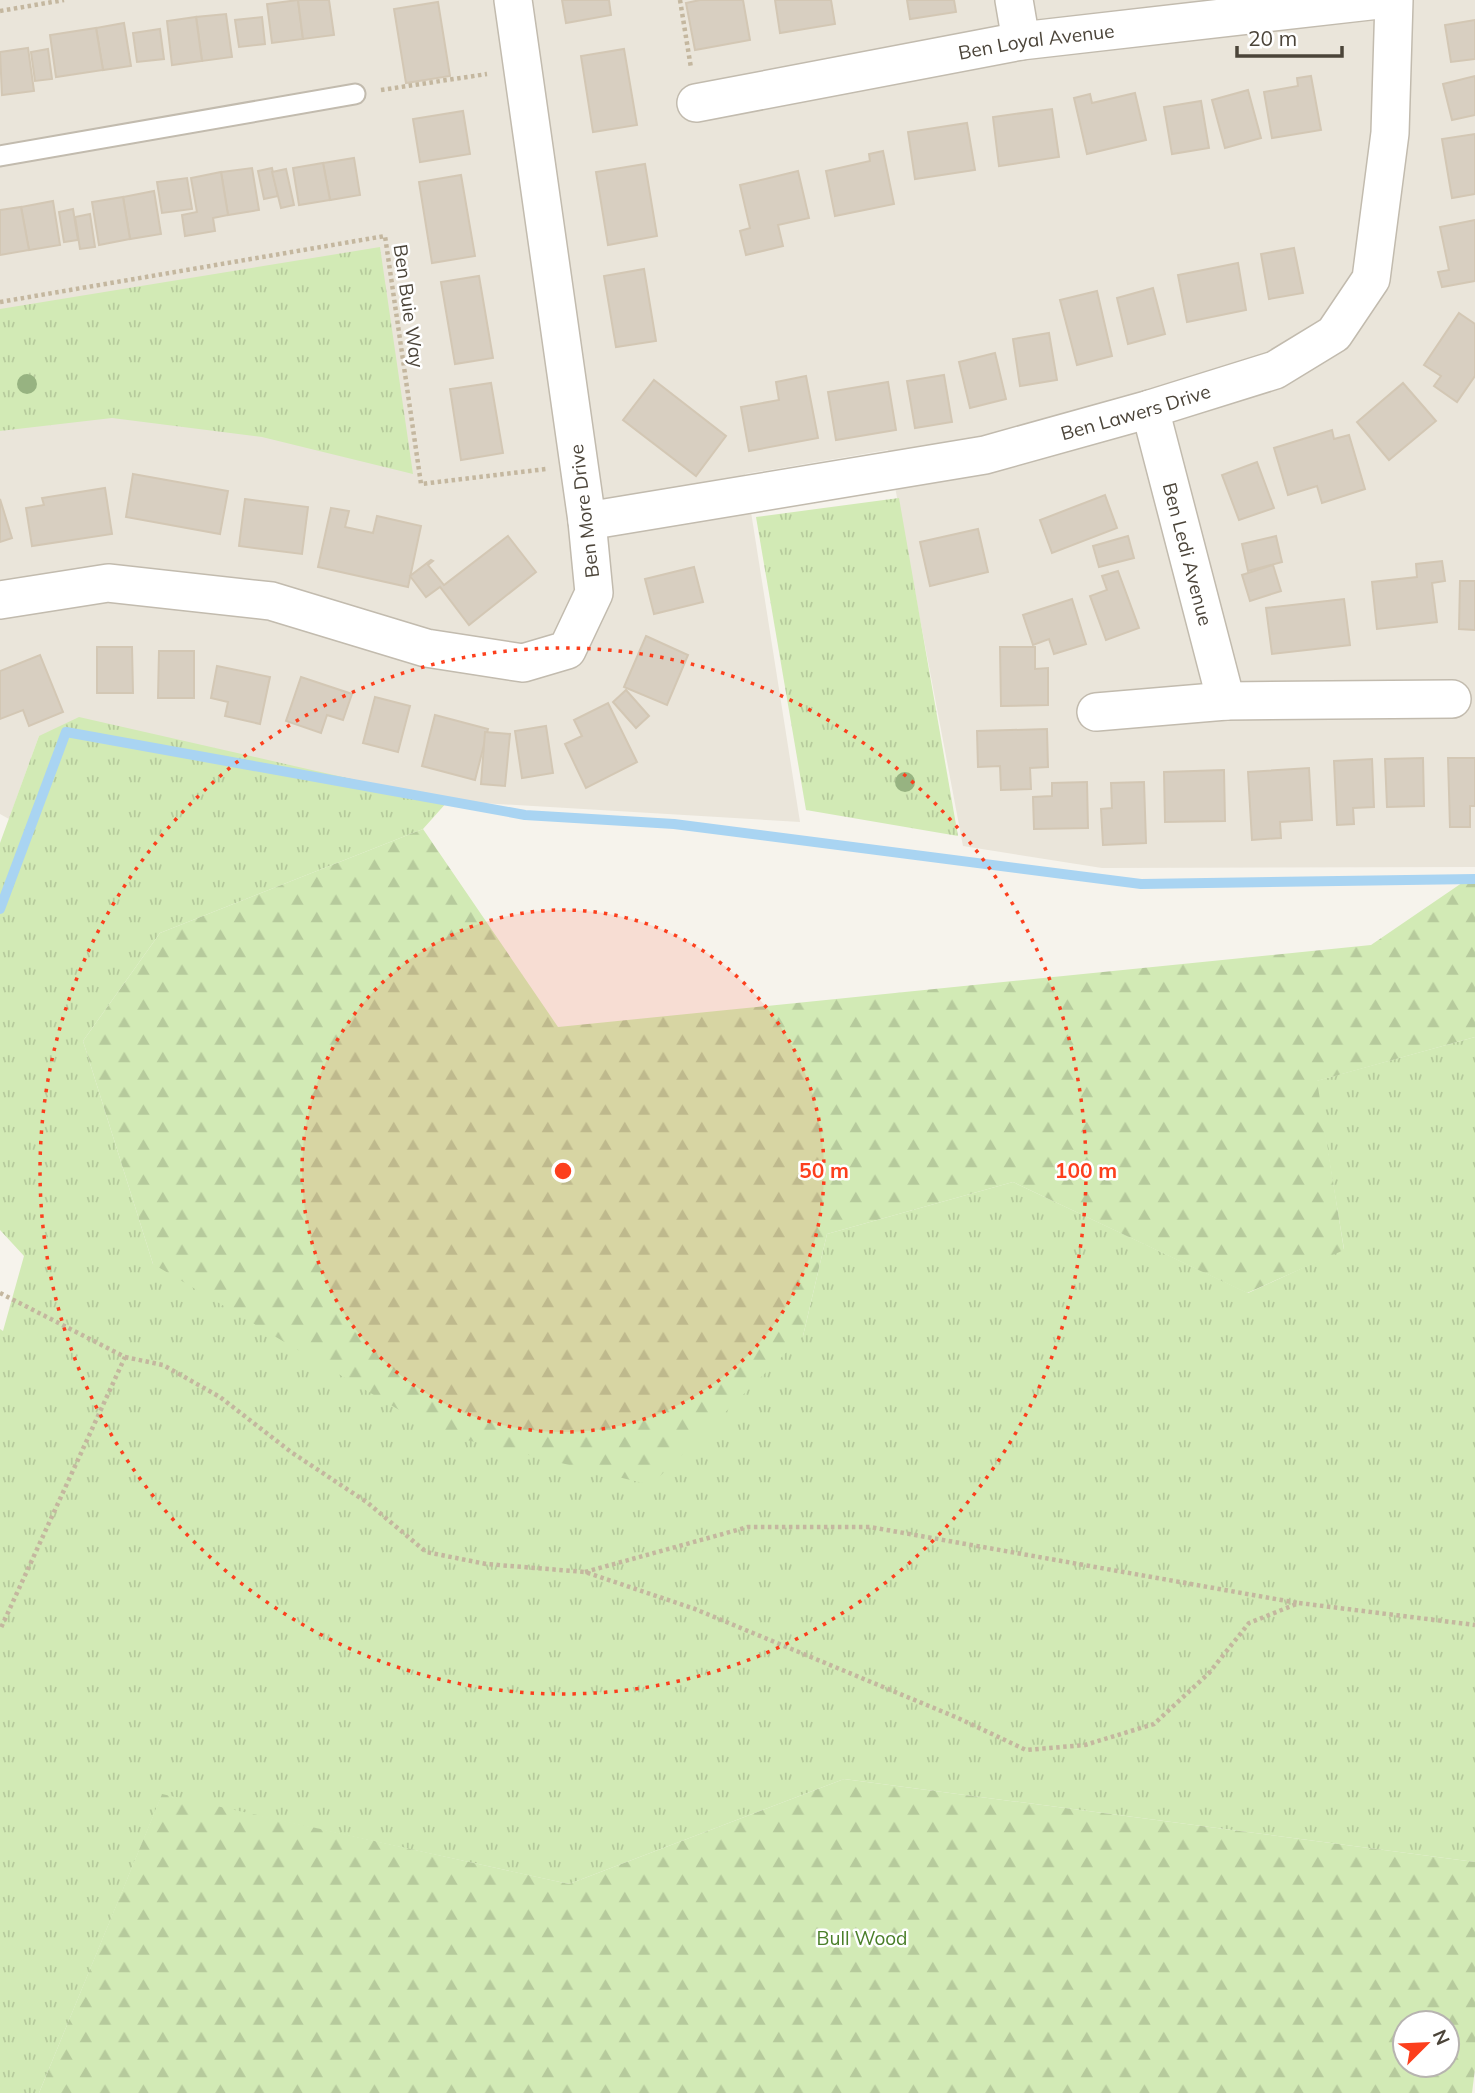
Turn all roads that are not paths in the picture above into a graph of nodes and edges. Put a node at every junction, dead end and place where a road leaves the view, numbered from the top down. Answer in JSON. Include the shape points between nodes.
{"nodes":[{"id":1,"x":513,"y":0,"type":"edge"},
{"id":2,"x":1014,"y":0,"type":"edge"},
{"id":3,"x":1379,"y":0,"type":"edge"},
{"id":4,"x":1394,"y":0,"type":"edge"},
{"id":5,"x":1021,"y":41,"type":"junction"},
{"id":6,"x":355,"y":94,"type":"road end"},
{"id":7,"x":696,"y":103,"type":"road end"},
{"id":8,"x":0,"y":156,"type":"edge"},
{"id":9,"x":1150,"y":409,"type":"junction"},
{"id":10,"x":587,"y":521,"type":"junction"},
{"id":11,"x":0,"y":600,"type":"edge"},
{"id":12,"x":1452,"y":698,"type":"dead end"},
{"id":13,"x":1226,"y":701,"type":"junction"},
{"id":14,"x":1096,"y":712,"type":"dead end"}],
"edges":[{"from":1,"to":10,"type":"street","name":"Ben More Drive"},
{"from":2,"to":5,"type":"street"},
{"from":3,"to":5,"type":"street","name":"Ben Loyal Avenue"},
{"from":4,"to":9,"type":"street","name":"Ben Lawers Drive","via":[[1390,133],[1371,279],[1334,334],[1275,370]]},
{"from":5,"to":7,"type":"street","name":"Ben Loyal Avenue"},
{"from":6,"to":8,"type":"lane"},
{"from":9,"to":10,"type":"street","name":"Ben Lawers Drive","via":[[985,454]]},
{"from":9,"to":13,"type":"street","name":"Ben Ledi Avenue"},
{"from":10,"to":11,"type":"street","name":"Ben More Drive","via":[[594,593],[567,650],[523,663],[426,649],[271,601],[108,583]]},
{"from":12,"to":13,"type":"street"},
{"from":13,"to":14,"type":"street"}]}
